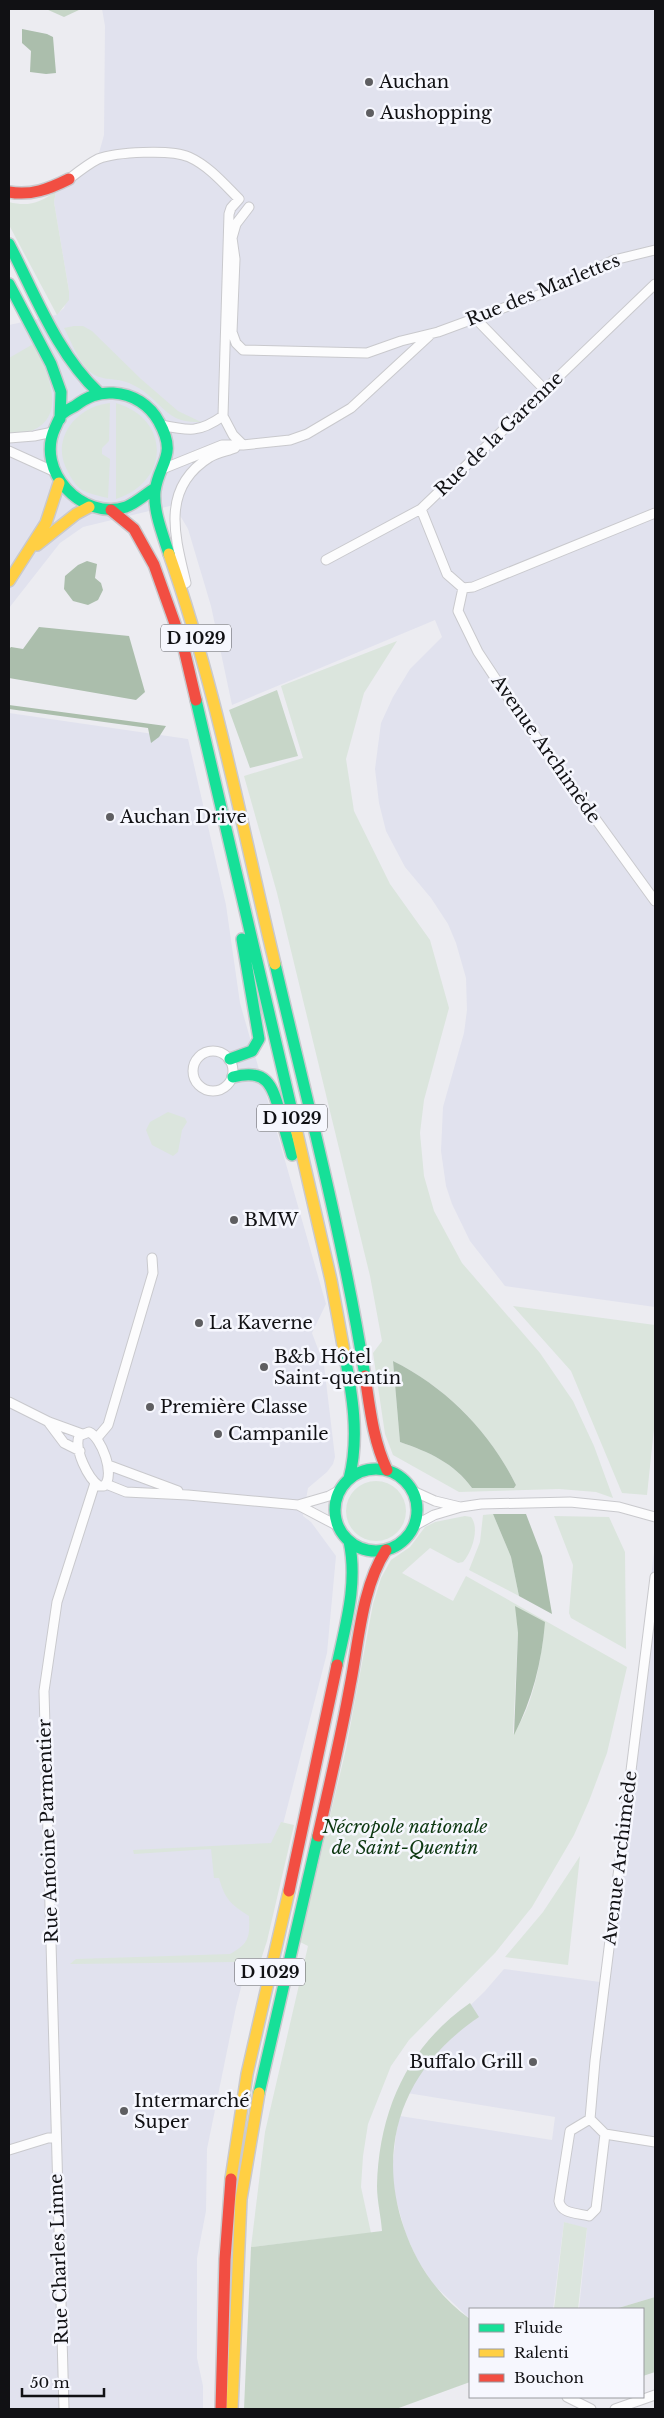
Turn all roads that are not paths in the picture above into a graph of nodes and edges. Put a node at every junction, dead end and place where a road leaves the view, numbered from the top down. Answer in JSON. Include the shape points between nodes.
{"nodes":[{"id":1,"x":69,"y":178,"type":"joint"},
{"id":2,"x":9,"y":192,"type":"edge"},
{"id":3,"x":249,"y":207,"type":"dead end"},
{"id":4,"x":9,"y":244,"type":"edge"},
{"id":5,"x":655,"y":250,"type":"edge"},
{"id":6,"x":9,"y":284,"type":"edge"},
{"id":7,"x":655,"y":284,"type":"edge"},
{"id":8,"x":475,"y":318,"type":"junction"},
{"id":9,"x":431,"y":334,"type":"junction"},
{"id":10,"x":243,"y":350,"type":"junction"},
{"id":11,"x":226,"y":365,"type":"junction"},
{"id":12,"x":544,"y":390,"type":"junction"},
{"id":13,"x":99,"y":394,"type":"junction"},
{"id":14,"x":223,"y":416,"type":"junction"},
{"id":15,"x":60,"y":419,"type":"junction"},
{"id":16,"x":161,"y":426,"type":"junction"},
{"id":17,"x":53,"y":432,"type":"junction"},
{"id":18,"x":9,"y":438,"type":"edge"},
{"id":19,"x":243,"y":445,"type":"junction"},
{"id":20,"x":9,"y":451,"type":"edge"},
{"id":21,"x":165,"y":468,"type":"junction"},
{"id":22,"x":53,"y":471,"type":"junction"},
{"id":23,"x":59,"y":483,"type":"junction"},
{"id":24,"x":155,"y":488,"type":"junction"},
{"id":25,"x":89,"y":507,"type":"junction"},
{"id":26,"x":111,"y":510,"type":"junction"},
{"id":27,"x":421,"y":510,"type":"junction"},
{"id":28,"x":655,"y":513,"type":"edge"},
{"id":29,"x":31,"y":550,"type":"junction"},
{"id":30,"x":326,"y":560,"type":"dead end"},
{"id":31,"x":9,"y":581,"type":"edge"},
{"id":32,"x":463,"y":588,"type":"junction"},
{"id":33,"x":190,"y":613,"type":"junction"},
{"id":34,"x":221,"y":812,"type":"junction"},
{"id":35,"x":655,"y":901,"type":"edge"},
{"id":36,"x":230,"y":1059,"type":"junction"},
{"id":37,"x":233,"y":1077,"type":"junction"},
{"id":38,"x":152,"y":1258,"type":"dead end"},
{"id":39,"x":331,"y":1280,"type":"junction"},
{"id":40,"x":9,"y":1402,"type":"edge"},
{"id":41,"x":49,"y":1422,"type":"junction"},
{"id":42,"x":82,"y":1434,"type":"junction"},
{"id":43,"x":97,"y":1438,"type":"junction"},
{"id":44,"x":80,"y":1451,"type":"junction"},
{"id":45,"x":108,"y":1466,"type":"junction"},
{"id":46,"x":387,"y":1470,"type":"junction"},
{"id":47,"x":349,"y":1479,"type":"junction"},
{"id":48,"x":96,"y":1484,"type":"junction"},
{"id":49,"x":106,"y":1484,"type":"junction"},
{"id":50,"x":340,"y":1490,"type":"junction"},
{"id":51,"x":413,"y":1491,"type":"junction"},
{"id":52,"x":188,"y":1495,"type":"junction"},
{"id":53,"x":298,"y":1505,"type":"junction"},
{"id":54,"x":461,"y":1507,"type":"junction"},
{"id":55,"x":655,"y":1517,"type":"edge"},
{"id":56,"x":338,"y":1526,"type":"junction"},
{"id":57,"x":414,"y":1526,"type":"junction"},
{"id":58,"x":349,"y":1541,"type":"junction"},
{"id":59,"x":386,"y":1550,"type":"junction"},
{"id":60,"x":655,"y":1577,"type":"edge"},
{"id":61,"x":590,"y":2119,"type":"junction"},
{"id":62,"x":605,"y":2134,"type":"junction"},
{"id":63,"x":56,"y":2138,"type":"junction"},
{"id":64,"x":655,"y":2142,"type":"edge"},
{"id":65,"x":9,"y":2150,"type":"edge"},
{"id":66,"x":655,"y":2396,"type":"edge"},
{"id":67,"x":569,"y":2398,"type":"edge"},
{"id":68,"x":64,"y":2409,"type":"edge"},
{"id":69,"x":222,"y":2409,"type":"edge"},
{"id":70,"x":232,"y":2409,"type":"edge"},
{"id":71,"x":591,"y":2409,"type":"edge"},
{"id":72,"x":615,"y":2409,"type":"edge"}],
"edges":[{"from":1,"to":2,"type":"main road","via":[[35,194]]},
{"from":1,"to":11,"type":"street","via":[[97,160],[108,157],[134,154],[187,156],[215,175],[240,199],[229,214]]},
{"from":3,"to":10,"type":"street","via":[[236,224],[232,238],[235,259],[232,332]]},
{"from":4,"to":13,"type":"main road","via":[[83,379]]},
{"from":5,"to":8,"type":"street","name":"Rue des Marlettes","via":[[614,260],[544,293]]},
{"from":6,"to":15,"type":"main road","via":[[39,339],[61,392]]},
{"from":7,"to":12,"type":"street","name":"Rue de la Garenne"},
{"from":8,"to":9,"type":"street","name":"Rue des Marlettes"},
{"from":8,"to":12,"type":"street"},
{"from":9,"to":10,"type":"street","name":"Rue des Marlettes","via":[[368,353]]},
{"from":9,"to":19,"type":"street","name":"Rue des Marlettes","via":[[351,408],[330,422],[290,440]]},
{"from":10,"to":11,"type":"street"},
{"from":11,"to":14,"type":"street"},
{"from":12,"to":27,"type":"street","name":"Rue de la Garenne"},
{"from":13,"to":15,"type":"main road","via":[[73,405]]},
{"from":13,"to":16,"type":"main road","via":[[112,393],[136,399],[146,406]]},
{"from":14,"to":16,"type":"street","via":[[204,429]]},
{"from":14,"to":19,"type":"street","via":[[233,435]]},
{"from":15,"to":17,"type":"main road"},
{"from":16,"to":21,"type":"main road","via":[[167,442]]},
{"from":17,"to":18,"type":"street"},
{"from":17,"to":22,"type":"main road","via":[[50,451]]},
{"from":19,"to":21,"type":"street","via":[[222,445]]},
{"from":19,"to":33,"type":"street","via":[[210,456],[187,477],[179,493],[173,521]]},
{"from":20,"to":22,"type":"street"},
{"from":21,"to":24,"type":"main road"},
{"from":22,"to":23,"type":"main road"},
{"from":23,"to":25,"type":"main road","via":[[67,493]]},
{"from":23,"to":29,"type":"main road","via":[[49,519]]},
{"from":24,"to":26,"type":"main road","via":[[138,502]]},
{"from":24,"to":33,"type":"main road","number":"D 1029","via":[[158,515]]},
{"from":25,"to":26,"type":"main road"},
{"from":25,"to":29,"type":"main road"},
{"from":26,"to":34,"type":"main road","number":"D 1029","via":[[124,519],[139,537],[171,608],[184,649]]},
{"from":27,"to":30,"type":"street","name":"Rue de la Garenne"},
{"from":27,"to":32,"type":"street","via":[[447,574]]},
{"from":28,"to":32,"type":"street","via":[[473,588]]},
{"from":29,"to":31,"type":"main road"},
{"from":32,"to":35,"type":"street","name":"Avenue Archimède","via":[[458,611],[478,652]]},
{"from":33,"to":46,"type":"main road","number":"D 1029","via":[[330,1198],[355,1314],[373,1429]]},
{"from":34,"to":36,"type":"main road","via":[[259,1039],[251,1053]]},
{"from":34,"to":39,"type":"main road","number":"D 1029"},
{"from":36,"to":37,"type":"street"},
{"from":36,"to":37,"type":"street","via":[[215,1051],[203,1053],[195,1061],[192,1073],[197,1084],[208,1092],[221,1090]]},
{"from":37,"to":39,"type":"main road","via":[[244,1073],[260,1074],[273,1089]]},
{"from":38,"to":43,"type":"street","via":[[153,1273],[108,1425]]},
{"from":39,"to":47,"type":"main road","number":"D 1029","via":[[355,1433],[353,1469]]},
{"from":40,"to":41,"type":"street"},
{"from":41,"to":42,"type":"street"},
{"from":41,"to":44,"type":"street","via":[[64,1443]]},
{"from":42,"to":43,"type":"street","via":[[89,1432]]},
{"from":42,"to":44,"type":"street","via":[[77,1444]]},
{"from":43,"to":45,"type":"street"},
{"from":44,"to":48,"type":"street"},
{"from":45,"to":49,"type":"street","via":[[110,1477]]},
{"from":45,"to":52,"type":"street"},
{"from":46,"to":47,"type":"main road","via":[[366,1470]]},
{"from":46,"to":51,"type":"main road","via":[[402,1478]]},
{"from":47,"to":50,"type":"main road"},
{"from":48,"to":49,"type":"street"},
{"from":48,"to":63,"type":"street","name":"Rue Antoine Parmentier","via":[[57,1602],[44,1677]]},
{"from":49,"to":52,"type":"street","via":[[126,1492]]},
{"from":50,"to":53,"type":"street"},
{"from":50,"to":56,"type":"main road","via":[[335,1514]]},
{"from":51,"to":54,"type":"street","via":[[435,1501]]},
{"from":51,"to":57,"type":"main road","via":[[418,1514]]},
{"from":52,"to":53,"type":"street"},
{"from":53,"to":56,"type":"street"},
{"from":54,"to":55,"type":"street","via":[[570,1502],[619,1507]]},
{"from":54,"to":57,"type":"street","via":[[434,1515]]},
{"from":56,"to":58,"type":"main road"},
{"from":57,"to":59,"type":"main road","via":[[403,1542]]},
{"from":58,"to":59,"type":"main road","via":[[370,1551]]},
{"from":58,"to":69,"type":"main road","number":"D 1029","via":[[354,1567],[346,1624],[237,2127],[226,2242]]},
{"from":59,"to":70,"type":"main road","number":"D 1029","via":[[368,1594],[341,1735],[248,2150],[240,2199]]},
{"from":60,"to":61,"type":"street","name":"Avenue Archimède"},
{"from":61,"to":62,"type":"street"},
{"from":61,"to":62,"type":"street","via":[[570,2131],[559,2201],[564,2211],[588,2216],[596,2209]]},
{"from":62,"to":64,"type":"street"},
{"from":63,"to":65,"type":"street"},
{"from":63,"to":68,"type":"street","name":"Rue Charles Linne"},
{"from":66,"to":72,"type":"street"},
{"from":67,"to":71,"type":"street"}]}
